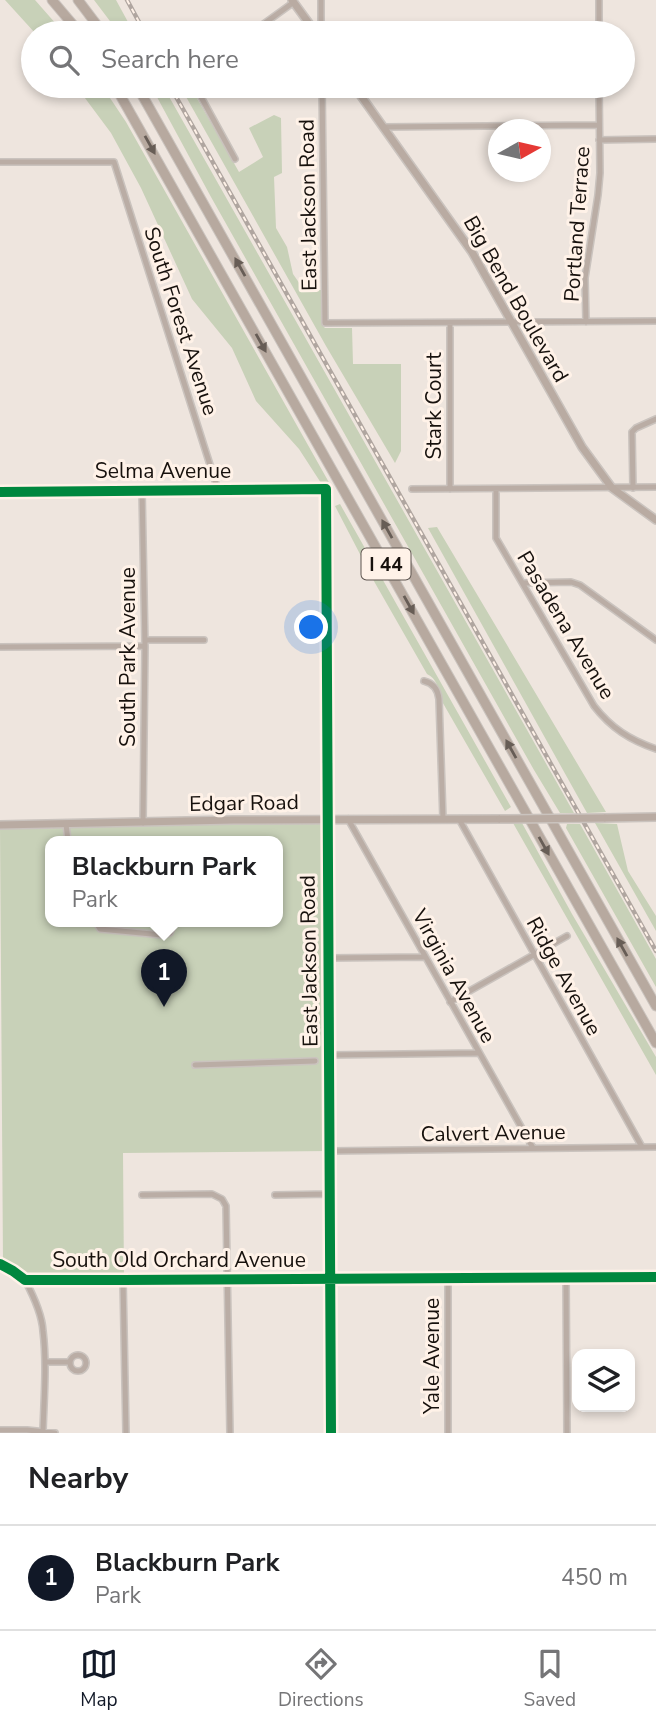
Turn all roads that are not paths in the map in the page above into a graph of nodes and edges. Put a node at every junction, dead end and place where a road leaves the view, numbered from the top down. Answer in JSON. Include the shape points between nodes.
{"nodes":[{"id":1,"x":52,"y":0,"type":"edge"},
{"id":2,"x":321,"y":0,"type":"edge"},
{"id":3,"x":600,"y":0,"type":"edge"},
{"id":4,"x":293,"y":1,"type":"edge"},
{"id":5,"x":80,"y":2,"type":"edge"},
{"id":6,"x":70,"y":21,"type":"edge"},
{"id":7,"x":94,"y":21,"type":"edge"},
{"id":8,"x":267,"y":21,"type":"edge"},
{"id":9,"x":309,"y":21,"type":"edge"},
{"id":10,"x":319,"y":21,"type":"edge"},
{"id":11,"x":599,"y":21,"type":"edge"},
{"id":12,"x":123,"y":98,"type":"edge"},
{"id":13,"x":144,"y":98,"type":"edge"},
{"id":14,"x":202,"y":98,"type":"edge"},
{"id":15,"x":322,"y":98,"type":"edge"},
{"id":16,"x":363,"y":98,"type":"edge"},
{"id":17,"x":599,"y":98,"type":"edge"},
{"id":18,"x":599,"y":125,"type":"junction"},
{"id":19,"x":384,"y":127,"type":"junction"},
{"id":20,"x":656,"y":139,"type":"edge"},
{"id":21,"x":599,"y":140,"type":"junction"},
{"id":22,"x":235,"y":159,"type":"dead end"},
{"id":23,"x":0,"y":162,"type":"edge"},
{"id":24,"x":656,"y":321,"type":"edge"},
{"id":25,"x":511,"y":322,"type":"junction"},
{"id":26,"x":586,"y":322,"type":"junction"},
{"id":27,"x":450,"y":323,"type":"junction"},
{"id":28,"x":656,"y":419,"type":"edge"},
{"id":29,"x":656,"y":487,"type":"edge"},
{"id":30,"x":612,"y":488,"type":"junction"},
{"id":31,"x":634,"y":488,"type":"junction"},
{"id":32,"x":326,"y":489,"type":"joint"},
{"id":33,"x":412,"y":489,"type":"dead end"},
{"id":34,"x":450,"y":489,"type":"junction"},
{"id":35,"x":496,"y":489,"type":"junction"},
{"id":36,"x":142,"y":491,"type":"junction"},
{"id":37,"x":218,"y":491,"type":"junction"},
{"id":38,"x":0,"y":492,"type":"edge"},
{"id":39,"x":656,"y":520,"type":"edge"},
{"id":40,"x":523,"y":583,"type":"junction"},
{"id":41,"x":205,"y":640,"type":"dead end"},
{"id":42,"x":656,"y":640,"type":"edge"},
{"id":43,"x":145,"y":643,"type":"junction"},
{"id":44,"x":0,"y":647,"type":"edge"},
{"id":45,"x":424,"y":681,"type":"dead end"},
{"id":46,"x":656,"y":749,"type":"edge"},
{"id":47,"x":656,"y":817,"type":"edge"},
{"id":48,"x":327,"y":819,"type":"junction"},
{"id":49,"x":348,"y":819,"type":"junction"},
{"id":50,"x":443,"y":819,"type":"junction"},
{"id":51,"x":459,"y":819,"type":"junction"},
{"id":52,"x":143,"y":822,"type":"junction"},
{"id":53,"x":66,"y":824,"type":"junction"},
{"id":54,"x":0,"y":825,"type":"edge"},
{"id":55,"x":67,"y":836,"type":"edge"},
{"id":56,"x":99,"y":927,"type":"edge"},
{"id":57,"x":173,"y":927,"type":"edge"},
{"id":58,"x":567,"y":936,"type":"dead end"},
{"id":59,"x":534,"y":955,"type":"junction"},
{"id":60,"x":424,"y":957,"type":"junction"},
{"id":61,"x":329,"y":958,"type":"junction"},
{"id":62,"x":450,"y":1002,"type":"junction"},
{"id":63,"x":656,"y":1006,"type":"edge"},
{"id":64,"x":656,"y":1043,"type":"edge"},
{"id":65,"x":478,"y":1053,"type":"junction"},
{"id":66,"x":330,"y":1055,"type":"junction"},
{"id":67,"x":315,"y":1061,"type":"dead end"},
{"id":68,"x":195,"y":1065,"type":"dead end"},
{"id":69,"x":642,"y":1147,"type":"junction"},
{"id":70,"x":656,"y":1147,"type":"edge"},
{"id":71,"x":533,"y":1148,"type":"junction"},
{"id":72,"x":331,"y":1151,"type":"junction"},
{"id":73,"x":330,"y":1194,"type":"junction"},
{"id":74,"x":142,"y":1195,"type":"dead end"},
{"id":75,"x":275,"y":1195,"type":"dead end"},
{"id":76,"x":0,"y":1264,"type":"edge"},
{"id":77,"x":656,"y":1276,"type":"edge"},
{"id":78,"x":565,"y":1277,"type":"junction"},
{"id":79,"x":448,"y":1278,"type":"junction"},
{"id":80,"x":331,"y":1279,"type":"junction"},
{"id":81,"x":25,"y":1280,"type":"junction"},
{"id":82,"x":123,"y":1280,"type":"junction"},
{"id":83,"x":228,"y":1280,"type":"junction"},
{"id":84,"x":45,"y":1362,"type":"junction"},
{"id":85,"x":70,"y":1362,"type":"dead end"},
{"id":86,"x":0,"y":1430,"type":"edge"},
{"id":87,"x":43,"y":1431,"type":"junction"},
{"id":88,"x":55,"y":1433,"type":"edge"},
{"id":89,"x":126,"y":1433,"type":"edge"},
{"id":90,"x":230,"y":1433,"type":"edge"},
{"id":91,"x":331,"y":1433,"type":"edge"},
{"id":92,"x":448,"y":1433,"type":"edge"},
{"id":93,"x":567,"y":1433,"type":"edge"}],
"edges":[{"from":1,"to":6,"type":"highway"},
{"from":2,"to":10,"type":"street"},
{"from":3,"to":11,"type":"street"},
{"from":4,"to":8,"type":"street"},
{"from":4,"to":9,"type":"street"},
{"from":5,"to":7,"type":"highway"},
{"from":12,"to":64,"type":"highway","number":"I 44","one_way":true},
{"from":63,"to":13,"type":"highway","number":"I 44","one_way":true},
{"from":14,"to":22,"type":"street"},
{"from":15,"to":27,"type":"street","name":"East Jackson Road","via":[[325,323]]},
{"from":16,"to":19,"type":"street","name":"Big Bend Boulevard"},
{"from":17,"to":18,"type":"street","name":"Portland Terrace"},
{"from":18,"to":19,"type":"street"},
{"from":18,"to":21,"type":"street","name":"Portland Terrace"},
{"from":19,"to":25,"type":"street","name":"Big Bend Boulevard","via":[[472,252]]},
{"from":20,"to":21,"type":"street"},
{"from":21,"to":26,"type":"street","name":"Portland Terrace"},
{"from":23,"to":37,"type":"street","name":"South Forest Avenue","via":[[114,162]]},
{"from":24,"to":26,"type":"street"},
{"from":25,"to":26,"type":"street"},
{"from":25,"to":27,"type":"street"},
{"from":25,"to":30,"type":"street","name":"Big Bend Boulevard","via":[[582,447]]},
{"from":27,"to":34,"type":"street","name":"Stark Court"},
{"from":28,"to":31,"type":"street","via":[[632,432]]},
{"from":29,"to":31,"type":"street"},
{"from":30,"to":31,"type":"street"},
{"from":30,"to":35,"type":"street"},
{"from":30,"to":39,"type":"street","name":"Big Bend Boulevard"},
{"from":32,"to":37,"type":"street","name":"Selma Avenue"},
{"from":32,"to":48,"type":"street","name":"East Jackson Road"},
{"from":33,"to":34,"type":"street"},
{"from":34,"to":35,"type":"street"},
{"from":35,"to":40,"type":"street","name":"Pasadena Avenue","via":[[496,538]]},
{"from":36,"to":37,"type":"street","name":"Selma Avenue"},
{"from":36,"to":38,"type":"street","name":"Selma Avenue"},
{"from":36,"to":43,"type":"street","name":"South Park Avenue"},
{"from":40,"to":42,"type":"street","via":[[580,585]]},
{"from":40,"to":46,"type":"street","name":"Pasadena Avenue","via":[[599,712],[617,730]]},
{"from":41,"to":43,"type":"street"},
{"from":43,"to":44,"type":"street"},
{"from":43,"to":52,"type":"street","name":"South Park Avenue"},
{"from":45,"to":50,"type":"street","via":[[430,682],[438,695]]},
{"from":47,"to":51,"type":"street","name":"Edgar Road","bridge":true},
{"from":48,"to":49,"type":"street","name":"Edgar Road"},
{"from":48,"to":52,"type":"street","name":"Edgar Road"},
{"from":48,"to":61,"type":"street","name":"East Jackson Road"},
{"from":49,"to":50,"type":"street","name":"Edgar Road"},
{"from":49,"to":60,"type":"street","name":"Virginia Avenue"},
{"from":50,"to":51,"type":"street","name":"Edgar Road"},
{"from":51,"to":59,"type":"street","name":"Ridge Avenue"},
{"from":52,"to":53,"type":"street","name":"Edgar Road"},
{"from":53,"to":54,"type":"street","name":"Edgar Road"},
{"from":53,"to":55,"type":"street"},
{"from":56,"to":57,"type":"street","via":[[162,935]]},
{"from":58,"to":59,"type":"street"},
{"from":59,"to":62,"type":"street"},
{"from":59,"to":69,"type":"street","name":"Ridge Avenue"},
{"from":60,"to":61,"type":"street"},
{"from":60,"to":62,"type":"street","name":"Virginia Avenue"},
{"from":61,"to":66,"type":"street","name":"East Jackson Road"},
{"from":62,"to":65,"type":"street","name":"Virginia Avenue"},
{"from":65,"to":66,"type":"street"},
{"from":65,"to":71,"type":"street","name":"Virginia Avenue"},
{"from":66,"to":72,"type":"street","name":"East Jackson Road"},
{"from":67,"to":68,"type":"street"},
{"from":69,"to":70,"type":"street","name":"Calvert Avenue"},
{"from":69,"to":71,"type":"street","name":"Calvert Avenue"},
{"from":71,"to":72,"type":"street","name":"Calvert Avenue"},
{"from":72,"to":73,"type":"street","name":"East Jackson Road"},
{"from":73,"to":75,"type":"street"},
{"from":73,"to":80,"type":"street","name":"East Jackson Road"},
{"from":74,"to":83,"type":"street","via":[[212,1194],[222,1199],[227,1210]]},
{"from":76,"to":81,"type":"street","name":"South Old Orchard Avenue"},
{"from":77,"to":78,"type":"street","name":"South Old Orchard Avenue"},
{"from":78,"to":79,"type":"street","name":"South Old Orchard Avenue"},
{"from":78,"to":93,"type":"street"},
{"from":79,"to":80,"type":"street","name":"South Old Orchard Avenue"},
{"from":79,"to":92,"type":"street","name":"Yale Avenue"},
{"from":80,"to":83,"type":"street","name":"South Old Orchard Avenue"},
{"from":80,"to":91,"type":"street","name":"East Jackson Road"},
{"from":81,"to":82,"type":"street","name":"South Old Orchard Avenue"},
{"from":81,"to":84,"type":"street","via":[[43,1329]]},
{"from":82,"to":83,"type":"street","name":"South Old Orchard Avenue"},
{"from":82,"to":89,"type":"street"},
{"from":83,"to":90,"type":"street"},
{"from":84,"to":85,"type":"street"},
{"from":84,"to":87,"type":"street"},
{"from":86,"to":87,"type":"street"},
{"from":87,"to":88,"type":"street"}]}
